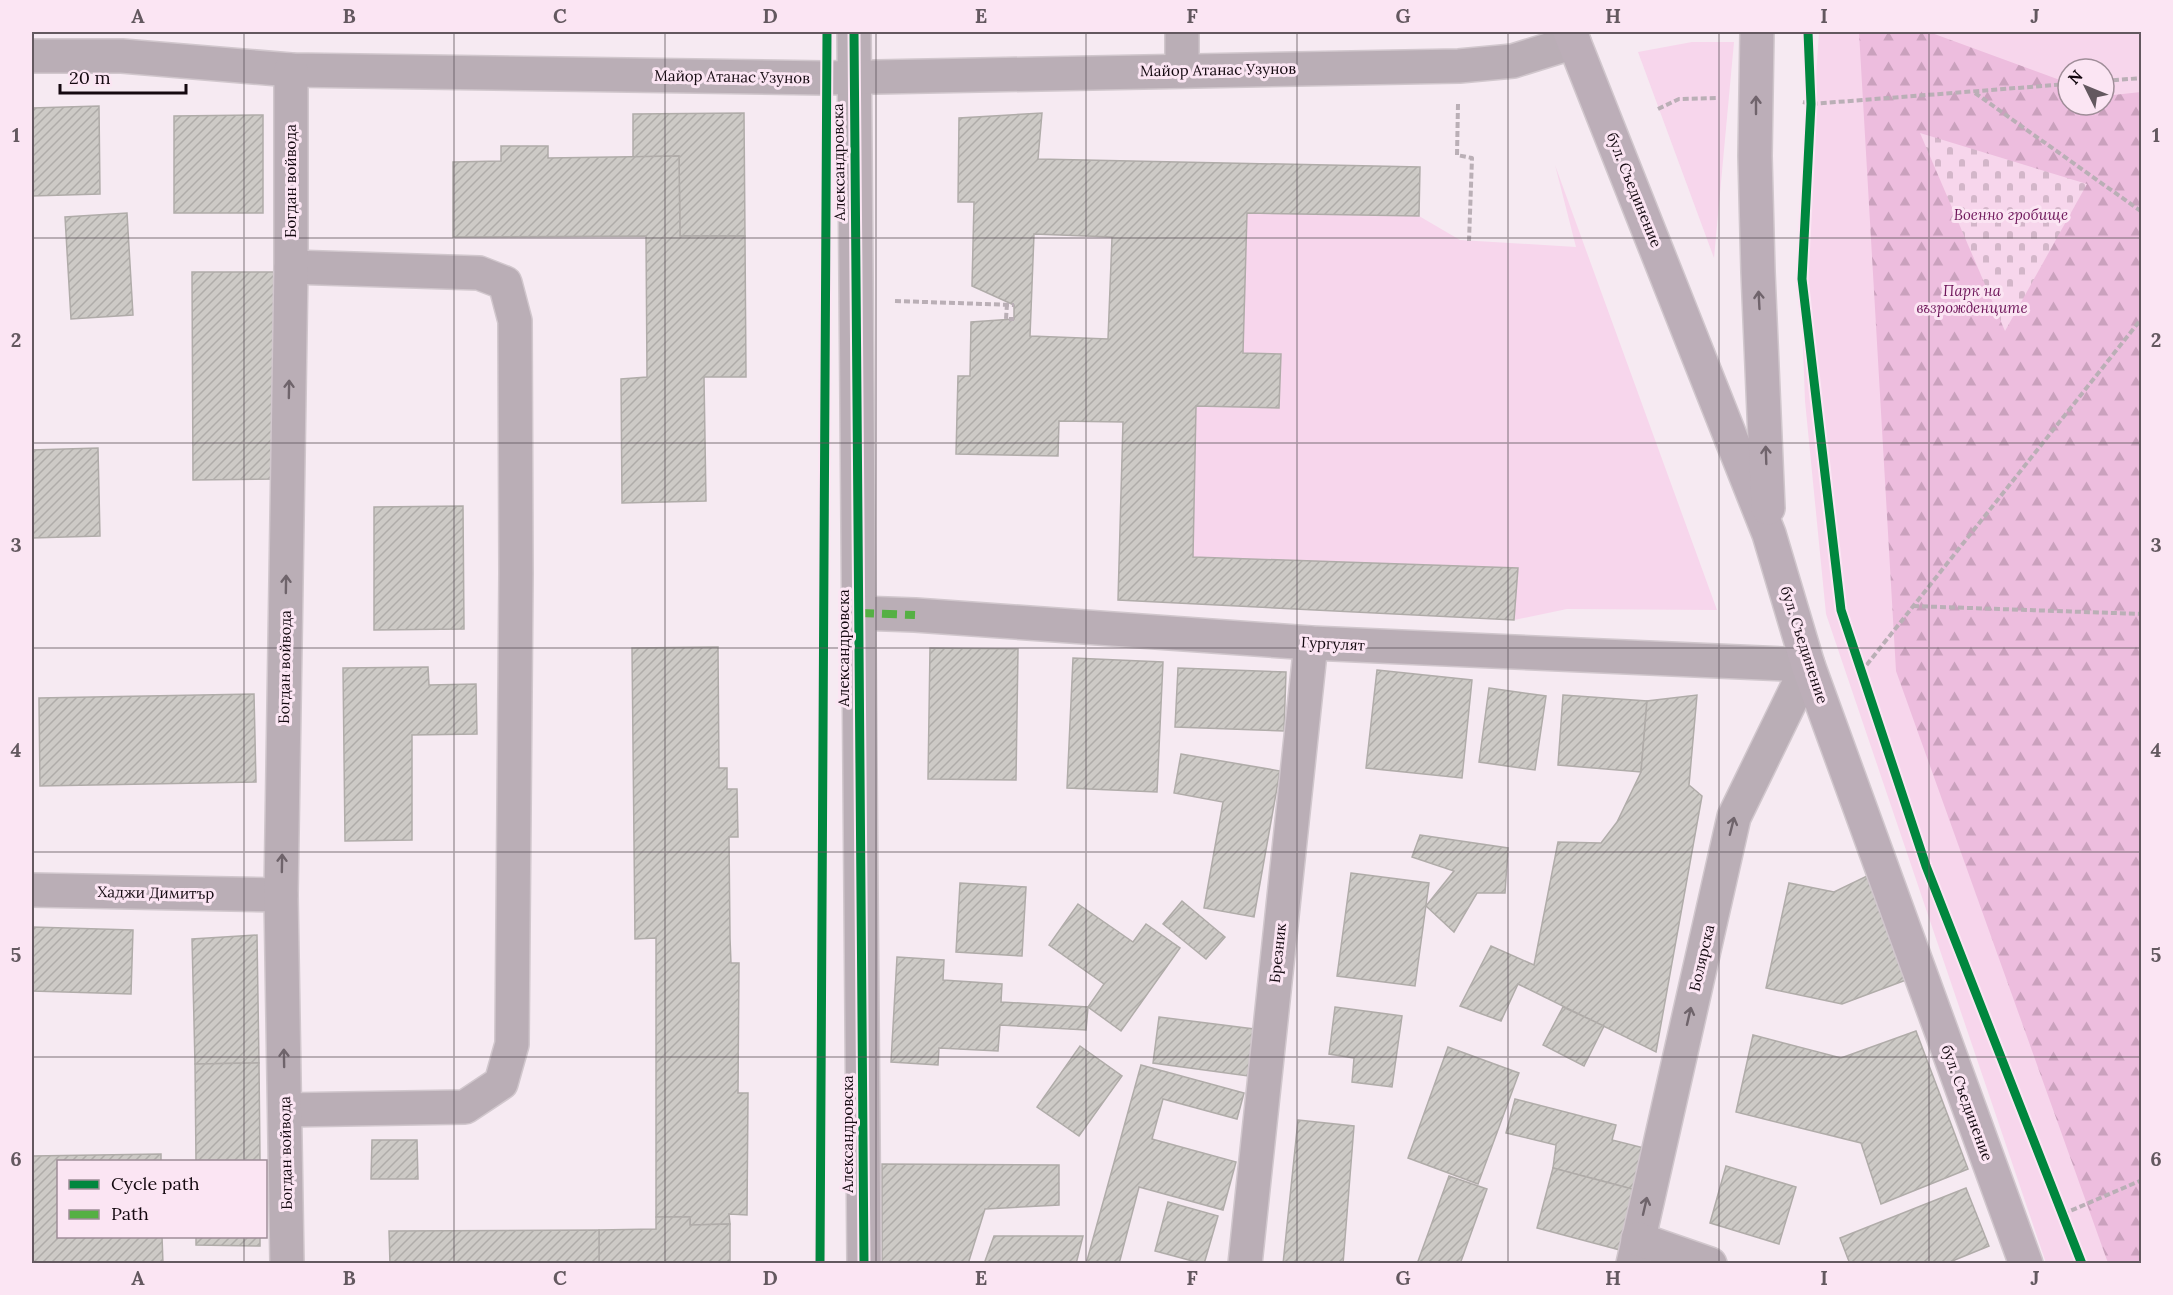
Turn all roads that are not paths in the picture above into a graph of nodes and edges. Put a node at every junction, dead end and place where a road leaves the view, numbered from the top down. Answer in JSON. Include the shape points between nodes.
{"nodes":[{"id":1,"x":854,"y":32,"type":"edge"},
{"id":2,"x":1182,"y":32,"type":"edge"},
{"id":3,"x":1756,"y":32,"type":"edge"},
{"id":4,"x":1580,"y":35,"type":"edge"},
{"id":5,"x":122,"y":44,"type":"edge"},
{"id":6,"x":32,"y":56,"type":"edge"},
{"id":7,"x":291,"y":70,"type":"junction"},
{"id":8,"x":1182,"y":71,"type":"junction"},
{"id":9,"x":853,"y":78,"type":"junction"},
{"id":10,"x":291,"y":267,"type":"junction"},
{"id":11,"x":1769,"y":534,"type":"junction"},
{"id":12,"x":859,"y":613,"type":"junction"},
{"id":13,"x":1311,"y":643,"type":"junction"},
{"id":14,"x":1808,"y":665,"type":"junction"},
{"id":15,"x":32,"y":890,"type":"edge"},
{"id":16,"x":281,"y":895,"type":"junction"},
{"id":17,"x":285,"y":1110,"type":"junction"},
{"id":18,"x":1635,"y":1251,"type":"edge"},
{"id":19,"x":287,"y":1263,"type":"edge"},
{"id":20,"x":864,"y":1263,"type":"edge"},
{"id":21,"x":1245,"y":1263,"type":"edge"},
{"id":22,"x":1710,"y":1263,"type":"edge"},
{"id":23,"x":2026,"y":1263,"type":"edge"}],
"edges":[{"from":1,"to":9,"type":"street","name":"Александровска"},
{"from":2,"to":8,"type":"street"},
{"from":11,"to":3,"type":"main road","one_way":true,"via":[[1758,272]]},
{"from":4,"to":8,"type":"street","name":"Майор Атанас Узунов","via":[[1513,61],[1459,66]]},
{"from":4,"to":11,"type":"main road","name":"бул. Съединение"},
{"from":5,"to":6,"type":"street","name":"Майор Атанас Узунов"},
{"from":5,"to":7,"type":"street","name":"Майор Атанас Узунов"},
{"from":7,"to":9,"type":"street","name":"Майор Атанас Узунов"},
{"from":7,"to":10,"type":"street","name":"Богдан войвода"},
{"from":8,"to":9,"type":"street","name":"Майор Атанас Узунов"},
{"from":9,"to":12,"type":"street","name":"Александровска"},
{"from":16,"to":10,"type":"street","name":"Богдан войвода","one_way":true},
{"from":10,"to":17,"type":"street","via":[[479,273],[505,283],[515,321],[516,573],[512,1044],[501,1083],[465,1107]]},
{"from":11,"to":14,"type":"main road","name":"бул. Съединение"},
{"from":12,"to":13,"type":"street","name":"Гургулят"},
{"from":12,"to":20,"type":"street","name":"Александровска"},
{"from":13,"to":14,"type":"street","name":"Гургулят"},
{"from":13,"to":21,"type":"street","name":"Брезник"},
{"from":18,"to":14,"type":"street","name":"Болярска","one_way":true,"via":[[1734,817]]},
{"from":14,"to":23,"type":"main road","name":"бул. Съединение"},
{"from":15,"to":16,"type":"street","name":"Хаджи Димитър"},
{"from":17,"to":16,"type":"street","name":"Богдан войвода","one_way":true},
{"from":17,"to":19,"type":"street","name":"Богдан войвода"},
{"from":18,"to":22,"type":"street"}]}
